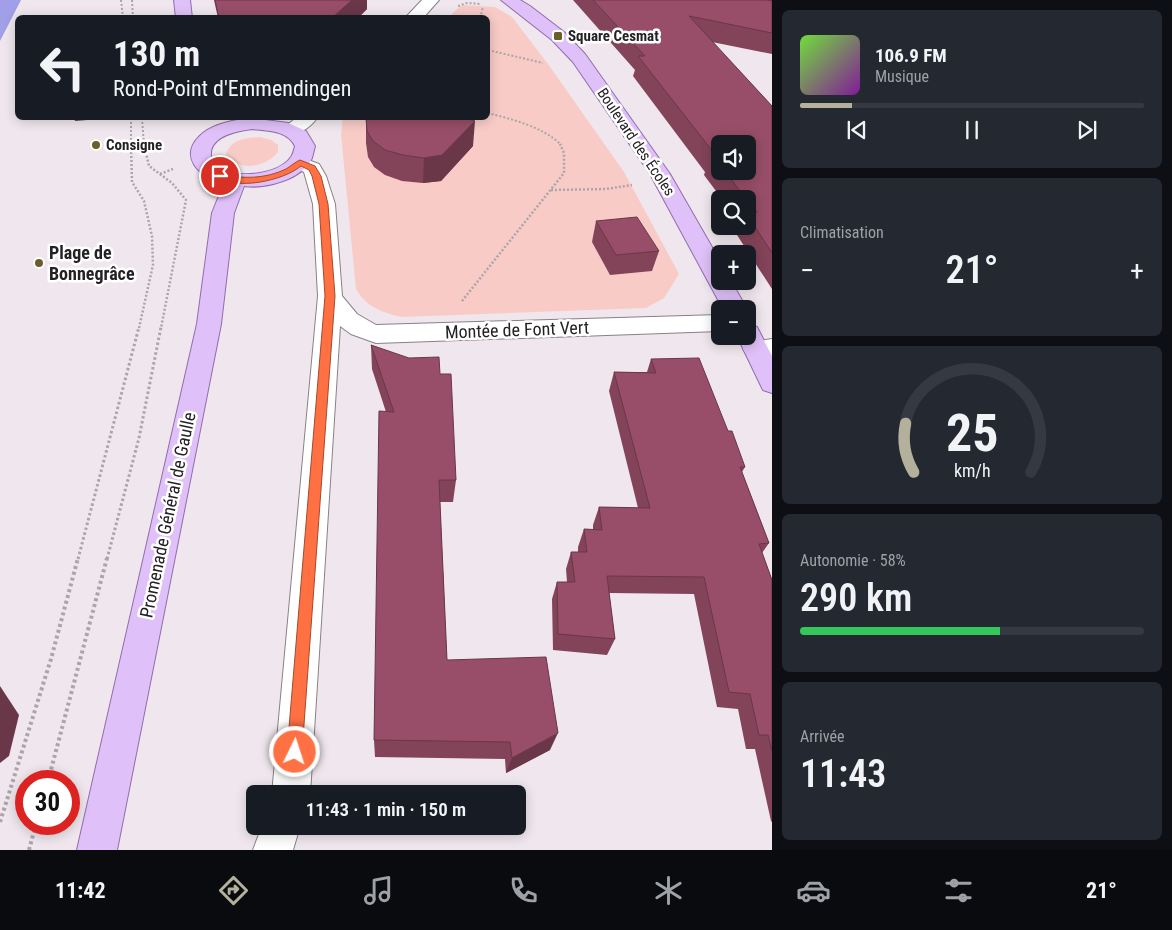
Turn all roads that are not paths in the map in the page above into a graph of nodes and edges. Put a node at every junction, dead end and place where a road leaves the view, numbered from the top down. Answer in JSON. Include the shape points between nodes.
{"nodes":[{"id":1,"x":182,"y":0,"type":"edge"},
{"id":2,"x":509,"y":0,"type":"edge"},
{"id":3,"x":434,"y":1,"type":"edge"},
{"id":4,"x":184,"y":15,"type":"edge"},
{"id":5,"x":417,"y":15,"type":"edge"},
{"id":6,"x":305,"y":120,"type":"edge"},
{"id":7,"x":220,"y":123,"type":"edge"},
{"id":8,"x":291,"y":130,"type":"junction"},
{"id":9,"x":300,"y":163,"type":"junction"},
{"id":10,"x":236,"y":180,"type":"junction"},
{"id":11,"x":330,"y":296,"type":"junction"},
{"id":12,"x":730,"y":300,"type":"edge"},
{"id":13,"x":711,"y":323,"type":"edge"},
{"id":14,"x":758,"y":343,"type":"edge"},
{"id":15,"x":772,"y":384,"type":"edge"},
{"id":16,"x":292,"y":785,"type":"edge"},
{"id":17,"x":278,"y":835,"type":"edge"},
{"id":18,"x":103,"y":846,"type":"edge"},
{"id":19,"x":274,"y":850,"type":"edge"}],
"edges":[{"from":1,"to":4,"type":"main road"},
{"from":2,"to":12,"type":"main road","name":"Boulevard des Écoles","via":[[558,36],[579,58],[660,174]]},
{"from":3,"to":5,"type":"street"},
{"from":6,"to":8,"type":"street"},
{"from":7,"to":8,"type":"main road","via":[[280,125]]},
{"from":7,"to":10,"type":"main road","via":[[200,152],[201,160],[220,176]]},
{"from":8,"to":9,"type":"main road","via":[[305,145]]},
{"from":9,"to":10,"type":"main road","via":[[291,170],[266,179]]},
{"from":9,"to":11,"type":"street","via":[[312,168],[324,204]]},
{"from":10,"to":18,"type":"main road","name":"Promenade Général de Gaulle","via":[[223,212],[209,324]]},
{"from":11,"to":13,"type":"street","name":"Montée de Font Vert","via":[[348,322],[376,334]]},
{"from":11,"to":16,"type":"street"},
{"from":14,"to":15,"type":"main road"},
{"from":17,"to":19,"type":"street"}]}
